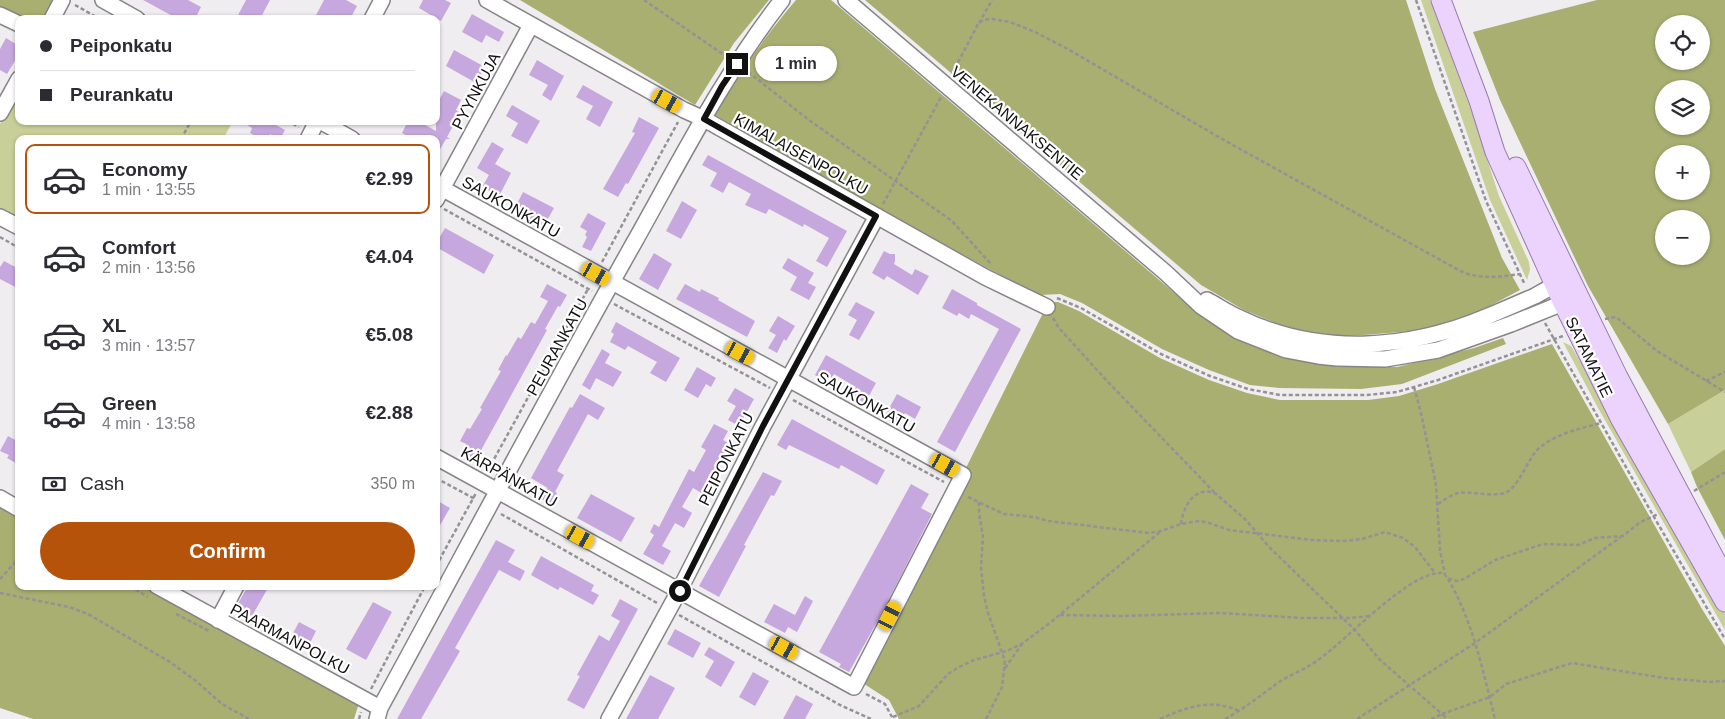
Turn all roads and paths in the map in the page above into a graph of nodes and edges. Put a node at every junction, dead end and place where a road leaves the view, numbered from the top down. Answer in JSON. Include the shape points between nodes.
{"nodes":[{"id":1,"x":103,"y":0,"type":"edge"},
{"id":2,"x":382,"y":0,"type":"edge"},
{"id":3,"x":487,"y":0,"type":"edge"},
{"id":4,"x":644,"y":0,"type":"edge"},
{"id":5,"x":782,"y":0,"type":"edge"},
{"id":6,"x":846,"y":0,"type":"edge"},
{"id":7,"x":992,"y":0,"type":"edge"},
{"id":8,"x":1416,"y":0,"type":"edge"},
{"id":9,"x":1441,"y":0,"type":"edge"},
{"id":10,"x":68,"y":2,"type":"edge"},
{"id":11,"x":0,"y":15,"type":"edge"},
{"id":12,"x":56,"y":15,"type":"edge"},
{"id":13,"x":92,"y":15,"type":"edge"},
{"id":14,"x":130,"y":15,"type":"edge"},
{"id":15,"x":374,"y":15,"type":"edge"},
{"id":16,"x":15,"y":22,"type":"edge"},
{"id":17,"x":978,"y":24,"type":"junction"},
{"id":18,"x":531,"y":25,"type":"junction"},
{"id":19,"x":737,"y":64,"type":"junction"},
{"id":20,"x":15,"y":86,"type":"edge"},
{"id":21,"x":946,"y":87,"type":"junction"},
{"id":22,"x":1479,"y":101,"type":"junction"},
{"id":23,"x":684,"y":110,"type":"junction"},
{"id":24,"x":0,"y":113,"type":"edge"},
{"id":25,"x":704,"y":119,"type":"junction"},
{"id":26,"x":326,"y":125,"type":"edge"},
{"id":27,"x":345,"y":135,"type":"edge"},
{"id":28,"x":895,"y":182,"type":"junction"},
{"id":29,"x":440,"y":187,"type":"edge"},
{"id":30,"x":440,"y":192,"type":"edge"},
{"id":31,"x":440,"y":206,"type":"edge"},
{"id":32,"x":876,"y":216,"type":"junction"},
{"id":33,"x":0,"y":217,"type":"edge"},
{"id":34,"x":15,"y":225,"type":"edge"},
{"id":35,"x":0,"y":237,"type":"edge"},
{"id":36,"x":15,"y":246,"type":"edge"},
{"id":37,"x":995,"y":270,"type":"dead end"},
{"id":38,"x":1166,"y":273,"type":"junction"},
{"id":39,"x":596,"y":274,"type":"junction"},
{"id":40,"x":1520,"y":274,"type":"junction"},
{"id":41,"x":611,"y":283,"type":"junction"},
{"id":42,"x":1555,"y":286,"type":"junction"},
{"id":43,"x":1526,"y":287,"type":"dead end"},
{"id":44,"x":588,"y":289,"type":"junction"},
{"id":45,"x":1568,"y":296,"type":"junction"},
{"id":46,"x":603,"y":298,"type":"junction"},
{"id":47,"x":1046,"y":307,"type":"joint"},
{"id":48,"x":1616,"y":317,"type":"dead end"},
{"id":49,"x":1554,"y":340,"type":"dead end"},
{"id":50,"x":1725,"y":372,"type":"edge"},
{"id":51,"x":788,"y":379,"type":"junction"},
{"id":52,"x":1706,"y":381,"type":"junction"},
{"id":53,"x":1414,"y":387,"type":"dead end"},
{"id":54,"x":1725,"y":392,"type":"edge"},
{"id":55,"x":780,"y":393,"type":"junction"},
{"id":56,"x":1601,"y":423,"type":"junction"},
{"id":57,"x":440,"y":460,"type":"edge"},
{"id":58,"x":440,"y":480,"type":"edge"},
{"id":59,"x":481,"y":482,"type":"junction"},
{"id":60,"x":947,"y":484,"type":"dead end"},
{"id":61,"x":498,"y":491,"type":"junction"},
{"id":62,"x":963,"y":493,"type":"dead end"},
{"id":63,"x":1216,"y":494,"type":"junction"},
{"id":64,"x":0,"y":498,"type":"edge"},
{"id":65,"x":474,"y":498,"type":"junction"},
{"id":66,"x":979,"y":502,"type":"junction"},
{"id":67,"x":1438,"y":504,"type":"junction"},
{"id":68,"x":15,"y":507,"type":"edge"},
{"id":69,"x":489,"y":508,"type":"junction"},
{"id":70,"x":1654,"y":517,"type":"junction"},
{"id":71,"x":1181,"y":524,"type":"junction"},
{"id":72,"x":1161,"y":532,"type":"junction"},
{"id":73,"x":1258,"y":534,"type":"junction"},
{"id":74,"x":1623,"y":536,"type":"junction"},
{"id":75,"x":440,"y":559,"type":"edge"},
{"id":76,"x":15,"y":562,"type":"edge"},
{"id":77,"x":1434,"y":573,"type":"junction"},
{"id":78,"x":1444,"y":573,"type":"junction"},
{"id":79,"x":0,"y":578,"type":"edge"},
{"id":80,"x":1447,"y":578,"type":"junction"},
{"id":81,"x":1725,"y":578,"type":"edge"},
{"id":82,"x":164,"y":590,"type":"edge"},
{"id":83,"x":234,"y":590,"type":"edge"},
{"id":84,"x":423,"y":590,"type":"edge"},
{"id":85,"x":680,"y":591,"type":"junction"},
{"id":86,"x":0,"y":593,"type":"edge"},
{"id":87,"x":1725,"y":602,"type":"edge"},
{"id":88,"x":669,"y":610,"type":"junction"},
{"id":89,"x":1059,"y":615,"type":"junction"},
{"id":90,"x":1370,"y":615,"type":"junction"},
{"id":91,"x":1342,"y":618,"type":"junction"},
{"id":92,"x":218,"y":620,"type":"junction"},
{"id":93,"x":1355,"y":630,"type":"junction"},
{"id":94,"x":1725,"y":639,"type":"edge"},
{"id":95,"x":1023,"y":642,"type":"junction"},
{"id":96,"x":1475,"y":643,"type":"junction"},
{"id":97,"x":1002,"y":653,"type":"junction"},
{"id":98,"x":1006,"y":668,"type":"junction"},
{"id":99,"x":1725,"y":682,"type":"edge"},
{"id":100,"x":1410,"y":684,"type":"junction"},
{"id":101,"x":854,"y":687,"type":"junction"},
{"id":102,"x":1490,"y":697,"type":"junction"},
{"id":103,"x":365,"y":700,"type":"junction"},
{"id":104,"x":1240,"y":711,"type":"junction"},
{"id":105,"x":378,"y":713,"type":"edge"},
{"id":106,"x":1442,"y":714,"type":"junction"},
{"id":107,"x":893,"y":718,"type":"edge"},
{"id":108,"x":249,"y":719,"type":"edge"},
{"id":109,"x":609,"y":719,"type":"edge"},
{"id":110,"x":871,"y":719,"type":"edge"},
{"id":111,"x":986,"y":719,"type":"edge"},
{"id":112,"x":1160,"y":719,"type":"edge"},
{"id":113,"x":1225,"y":719,"type":"edge"},
{"id":114,"x":1357,"y":719,"type":"edge"},
{"id":115,"x":1431,"y":719,"type":"edge"},
{"id":116,"x":1447,"y":719,"type":"edge"},
{"id":117,"x":1495,"y":719,"type":"edge"}],
"edges":[{"from":1,"to":14,"type":"street"},
{"from":2,"to":15,"type":"street"},
{"from":3,"to":18,"type":"street","name":"KIMALAISENPOLKU"},
{"from":4,"to":19,"type":"path"},
{"from":5,"to":19,"type":"street","name":"PEURANKATU"},
{"from":6,"to":21,"type":"street","name":"VENEKANNAKSENTIE"},
{"from":7,"to":17,"type":"path"},
{"from":8,"to":40,"type":"path","via":[[1486,202]]},
{"from":9,"to":22,"type":"main road","name":"SATAMATIE"},
{"from":10,"to":12,"type":"street"},
{"from":10,"to":13,"type":"path"},
{"from":11,"to":16,"type":"street"},
{"from":17,"to":21,"type":"path"},
{"from":17,"to":40,"type":"path","via":[[983,20],[1010,22],[1042,36],[1464,273],[1494,278]]},
{"from":18,"to":23,"type":"street","name":"KIMALAISENPOLKU"},
{"from":18,"to":29,"type":"street","name":"PYYNKUJA"},
{"from":19,"to":25,"type":"street","name":"PEURANKATU"},
{"from":19,"to":28,"type":"path"},
{"from":20,"to":24,"type":"street"},
{"from":21,"to":28,"type":"path"},
{"from":21,"to":38,"type":"street","name":"VENEKANNAKSENTIE"},
{"from":22,"to":42,"type":"main road","name":"SATAMATIE","via":[[1495,152]]},
{"from":22,"to":45,"type":"main road","name":"SATAMATIE","via":[[1506,149]]},
{"from":23,"to":25,"type":"street","name":"KIMALAISENPOLKU"},
{"from":23,"to":39,"type":"path"},
{"from":25,"to":32,"type":"street","name":"KIMALAISENPOLKU"},
{"from":25,"to":41,"type":"street","name":"PEURANKATU"},
{"from":26,"to":27,"type":"street"},
{"from":28,"to":32,"type":"path"},
{"from":28,"to":37,"type":"path","via":[[952,221]]},
{"from":30,"to":39,"type":"street","name":"SAUKONKATU"},
{"from":31,"to":44,"type":"path"},
{"from":32,"to":47,"type":"street","name":"KIMALAISENPOLKU"},
{"from":32,"to":51,"type":"street","name":"PEIPONKATU"},
{"from":33,"to":34,"type":"street"},
{"from":35,"to":36,"type":"path"},
{"from":38,"to":42,"type":"street","name":"VENEKANNAKSENTIE","via":[[1206,300],[1248,322],[1294,338],[1336,344],[1386,344],[1442,333]]},
{"from":38,"to":45,"type":"street","name":"VENEKANNAKSENTIE","via":[[1202,306],[1238,331],[1286,350],[1337,358],[1385,359],[1438,350],[1512,324]]},
{"from":39,"to":41,"type":"street","name":"SAUKONKATU"},
{"from":39,"to":44,"type":"path"},
{"from":40,"to":43,"type":"path"},
{"from":41,"to":46,"type":"street","name":"PEURANKATU"},
{"from":41,"to":51,"type":"street","name":"SAUKONKATU"},
{"from":42,"to":45,"type":"main road","name":"SATAMATIE"},
{"from":44,"to":46,"type":"path"},
{"from":44,"to":59,"type":"path"},
{"from":45,"to":81,"type":"main road","name":"SATAMATIE","via":[[1622,386]]},
{"from":45,"to":87,"type":"main road","name":"SATAMATIE","via":[[1621,420]]},
{"from":46,"to":55,"type":"path"},
{"from":46,"to":61,"type":"street","name":"PEURANKATU"},
{"from":47,"to":63,"type":"path","via":[[1059,328],[1107,381]]},
{"from":48,"to":52,"type":"path","via":[[1657,351]]},
{"from":49,"to":56,"type":"path"},
{"from":50,"to":52,"type":"path"},
{"from":51,"to":55,"type":"street","name":"PEIPONKATU"},
{"from":51,"to":101,"type":"street","name":"SAUKONKATU","via":[[963,475]]},
{"from":52,"to":54,"type":"path"},
{"from":53,"to":67,"type":"path"},
{"from":55,"to":60,"type":"path"},
{"from":55,"to":85,"type":"street","name":"PEIPONKATU"},
{"from":56,"to":67,"type":"path","via":[[1555,438],[1544,445],[1504,493],[1458,493]]},
{"from":56,"to":70,"type":"path"},
{"from":57,"to":59,"type":"street","name":"KÄRPÄNKATU"},
{"from":58,"to":65,"type":"path"},
{"from":59,"to":61,"type":"street","name":"KÄRPÄNKATU"},
{"from":59,"to":65,"type":"path"},
{"from":61,"to":69,"type":"street","name":"PEURANKATU"},
{"from":61,"to":85,"type":"street","name":"KÄRPÄNKATU"},
{"from":62,"to":66,"type":"path"},
{"from":63,"to":71,"type":"path","via":[[1203,492],[1189,500]]},
{"from":63,"to":73,"type":"path"},
{"from":64,"to":68,"type":"street"},
{"from":65,"to":69,"type":"path"},
{"from":65,"to":75,"type":"path"},
{"from":66,"to":72,"type":"path","via":[[1004,514],[1131,532]]},
{"from":66,"to":97,"type":"path","via":[[983,536],[981,580]]},
{"from":67,"to":78,"type":"path","via":[[1438,534]]},
{"from":69,"to":88,"type":"path"},
{"from":69,"to":105,"type":"street","name":"PEURANKATU"},
{"from":70,"to":74,"type":"path","via":[[1639,523]]},
{"from":70,"to":94,"type":"path"},
{"from":71,"to":72,"type":"path"},
{"from":71,"to":73,"type":"path","via":[[1209,522],[1229,530]]},
{"from":72,"to":89,"type":"path"},
{"from":73,"to":77,"type":"path","via":[[1342,541],[1385,532],[1403,538],[1415,547]]},
{"from":73,"to":91,"type":"path"},
{"from":74,"to":80,"type":"path","via":[[1595,538],[1578,545],[1542,544],[1495,560],[1464,579]]},
{"from":74,"to":96,"type":"path"},
{"from":76,"to":79,"type":"path"},
{"from":77,"to":78,"type":"path"},
{"from":77,"to":90,"type":"path","via":[[1411,584]]},
{"from":78,"to":80,"type":"path"},
{"from":80,"to":96,"type":"path"},
{"from":82,"to":92,"type":"street","name":"PAARMANPOLKU"},
{"from":83,"to":92,"type":"street"},
{"from":84,"to":103,"type":"path"},
{"from":85,"to":88,"type":"street","name":"PEIPONKATU"},
{"from":85,"to":101,"type":"street","name":"KÄRPÄNKATU"},
{"from":86,"to":108,"type":"path","via":[[88,614],[170,662],[222,704]]},
{"from":88,"to":109,"type":"street","name":"PEIPONKATU"},
{"from":88,"to":110,"type":"path"},
{"from":89,"to":91,"type":"path","via":[[1220,613]]},
{"from":89,"to":95,"type":"path"},
{"from":90,"to":91,"type":"path"},
{"from":90,"to":93,"type":"path"},
{"from":91,"to":93,"type":"path"},
{"from":92,"to":103,"type":"street","name":"PAARMANPOLKU"},
{"from":93,"to":100,"type":"path","via":[[1379,659]]},
{"from":93,"to":104,"type":"path","via":[[1318,660]]},
{"from":95,"to":97,"type":"path"},
{"from":95,"to":98,"type":"path"},
{"from":96,"to":100,"type":"path"},
{"from":96,"to":102,"type":"path"},
{"from":97,"to":98,"type":"path"},
{"from":97,"to":107,"type":"path","via":[[959,667],[948,674],[919,706]]},
{"from":98,"to":111,"type":"path","via":[[1002,687]]},
{"from":99,"to":102,"type":"path","via":[[1664,678],[1572,663],[1506,684]]},
{"from":100,"to":106,"type":"path"},
{"from":100,"to":114,"type":"path"},
{"from":101,"to":107,"type":"path","via":[[885,704]]},
{"from":102,"to":106,"type":"path"},
{"from":102,"to":117,"type":"path"},
{"from":103,"to":105,"type":"street","name":"PAARMANPOLKU"},
{"from":104,"to":112,"type":"path","via":[[1226,705],[1188,707]]},
{"from":104,"to":113,"type":"path"},
{"from":106,"to":115,"type":"path"},
{"from":106,"to":116,"type":"path"}]}
